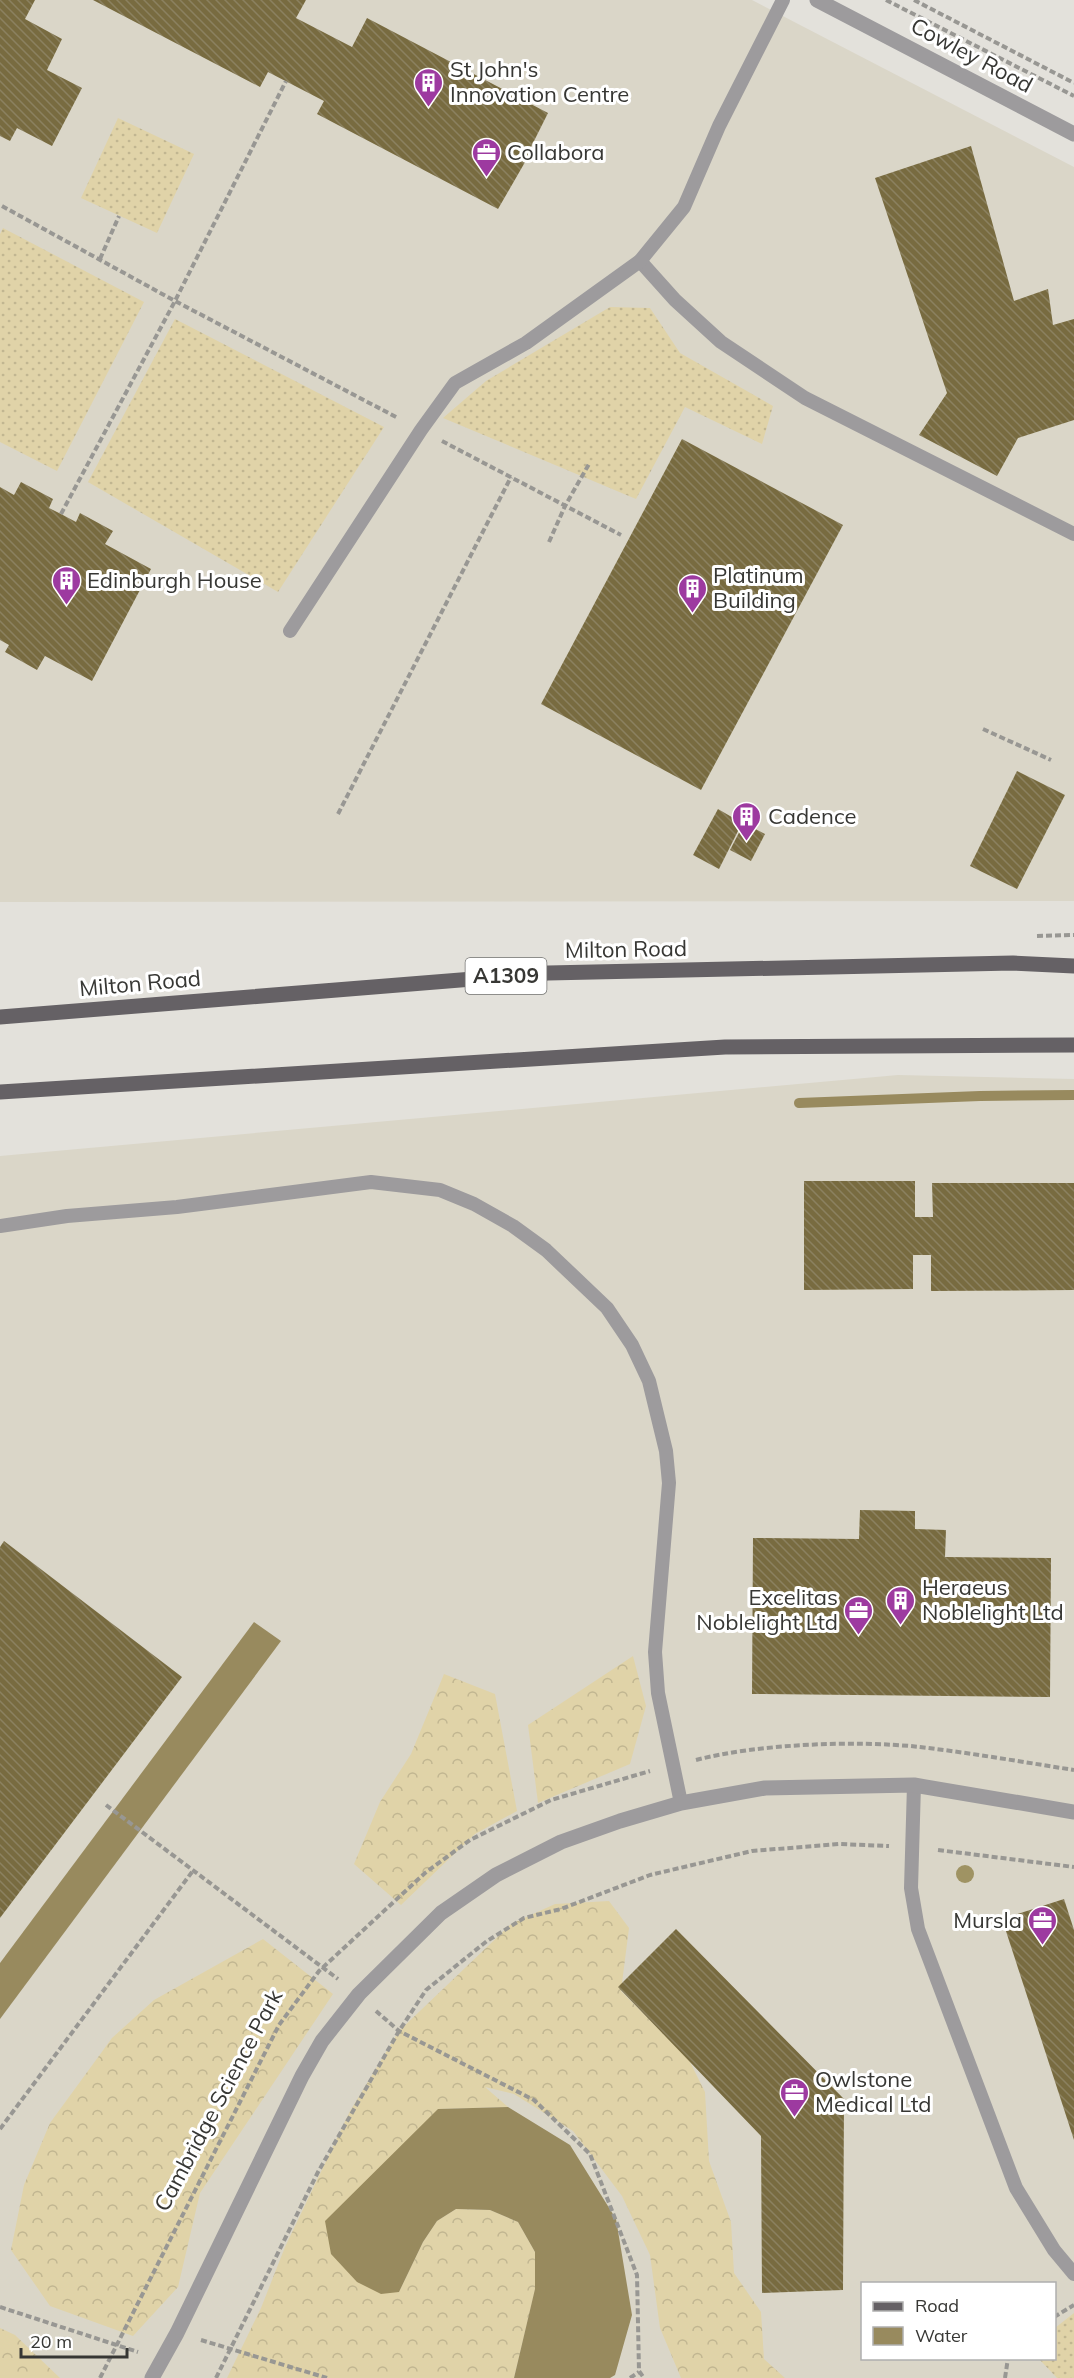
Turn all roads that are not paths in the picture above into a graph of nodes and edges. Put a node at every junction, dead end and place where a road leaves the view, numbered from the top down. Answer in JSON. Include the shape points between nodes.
{"nodes":[{"id":1,"x":783,"y":0,"type":"edge"},
{"id":2,"x":817,"y":0,"type":"edge"},
{"id":3,"x":1074,"y":134,"type":"edge"},
{"id":4,"x":640,"y":261,"type":"junction"},
{"id":5,"x":1074,"y":534,"type":"edge"},
{"id":6,"x":290,"y":631,"type":"dead end"},
{"id":7,"x":1074,"y":959,"type":"edge"},
{"id":8,"x":1013,"y":963,"type":"junction"},
{"id":9,"x":1074,"y":966,"type":"edge"},
{"id":10,"x":0,"y":1017,"type":"edge"},
{"id":11,"x":1074,"y":1045,"type":"edge"},
{"id":12,"x":0,"y":1092,"type":"edge"},
{"id":13,"x":0,"y":1226,"type":"edge"},
{"id":14,"x":914,"y":1785,"type":"junction"},
{"id":15,"x":681,"y":1803,"type":"junction"},
{"id":16,"x":1074,"y":1812,"type":"edge"},
{"id":17,"x":1074,"y":2274,"type":"edge"},
{"id":18,"x":152,"y":2378,"type":"edge"}],
"edges":[{"from":1,"to":4,"type":"lane","via":[[719,126],[684,207]]},
{"from":2,"to":3,"type":"street","name":"Cowley Road"},
{"from":4,"to":5,"type":"lane","via":[[721,342],[805,398]]},
{"from":4,"to":6,"type":"lane","via":[[526,344],[455,383]]},
{"from":7,"to":8,"type":"main road","number":"A1309"},
{"from":8,"to":9,"type":"main road","name":"Milton Road","number":"A1309"},
{"from":8,"to":10,"type":"main road","name":"Milton Road","number":"A1309","via":[[548,973]]},
{"from":11,"to":12,"type":"main road","via":[[725,1047]]},
{"from":13,"to":15,"type":"lane","via":[[371,1182],[440,1190],[513,1226],[546,1250],[607,1308],[632,1345],[649,1381],[666,1451],[669,1483],[655,1652],[658,1693]]},
{"from":14,"to":15,"type":"street","via":[[765,1788]]},
{"from":14,"to":16,"type":"street"},
{"from":14,"to":17,"type":"lane","via":[[911,1888],[918,1929],[1016,2188],[1054,2250]]},
{"from":15,"to":18,"type":"street","via":[[561,1842],[496,1875],[441,1913],[359,1994],[322,2041],[302,2076]]}]}
